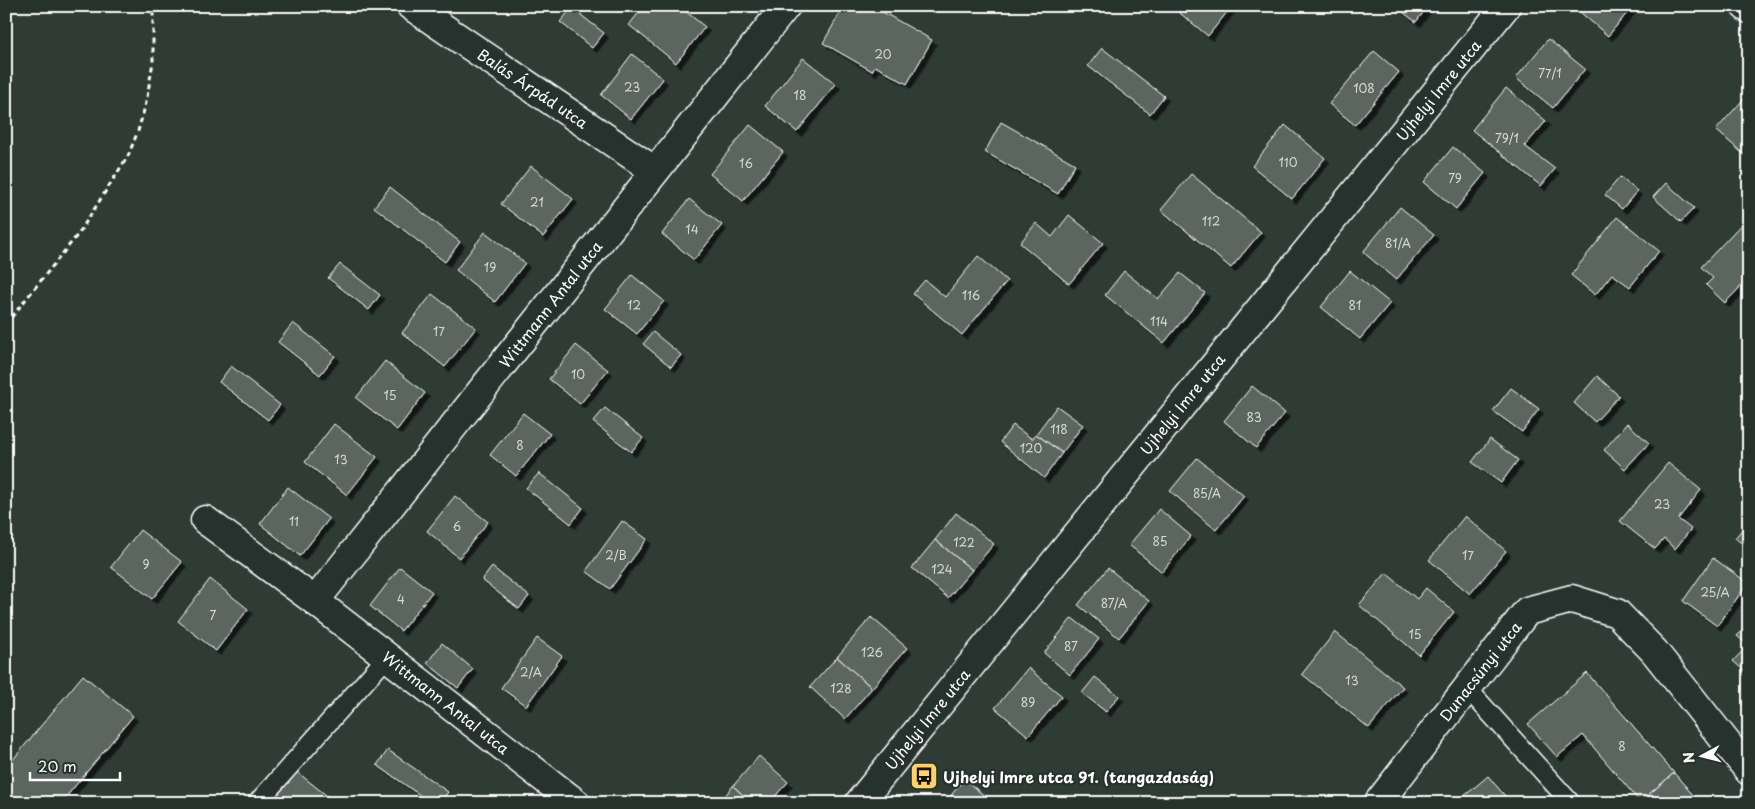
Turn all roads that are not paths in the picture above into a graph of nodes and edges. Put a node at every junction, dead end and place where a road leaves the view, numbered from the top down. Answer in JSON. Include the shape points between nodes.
{"nodes":[{"id":1,"x":411,"y":6,"type":"edge"},
{"id":2,"x":786,"y":6,"type":"edge"},
{"id":3,"x":1506,"y":6,"type":"edge"},
{"id":4,"x":1746,"y":6,"type":"edge"},
{"id":5,"x":1749,"y":9,"type":"edge"},
{"id":6,"x":655,"y":171,"type":"junction"},
{"id":7,"x":205,"y":520,"type":"dead end"},
{"id":8,"x":315,"y":601,"type":"junction"},
{"id":9,"x":387,"y":657,"type":"junction"},
{"id":10,"x":1468,"y":688,"type":"junction"},
{"id":11,"x":1749,"y":771,"type":"edge"},
{"id":12,"x":257,"y":803,"type":"edge"},
{"id":13,"x":576,"y":803,"type":"edge"},
{"id":14,"x":859,"y":803,"type":"edge"},
{"id":15,"x":1378,"y":803,"type":"edge"},
{"id":16,"x":1570,"y":803,"type":"edge"}],
"edges":[{"from":1,"to":6,"type":"street","name":"Balás Árpád utca"},
{"from":2,"to":6,"type":"street","name":"Wittmann Antal utca"},
{"from":3,"to":14,"type":"street","name":"Ujhelyi Imre utca"},
{"from":4,"to":5,"type":"street"},
{"from":6,"to":8,"type":"street","name":"Wittmann Antal utca"},
{"from":7,"to":8,"type":"street","name":"Wittmann Antal utca"},
{"from":8,"to":9,"type":"street","name":"Wittmann Antal utca"},
{"from":9,"to":12,"type":"lane"},
{"from":9,"to":13,"type":"street","name":"Wittmann Antal utca"},
{"from":10,"to":11,"type":"street","name":"Dunacsúnyi utca","via":[[1527,611],[1572,599],[1617,613],[1654,651]]},
{"from":10,"to":15,"type":"street","name":"Dunacsúnyi utca"},
{"from":10,"to":16,"type":"lane"}]}
